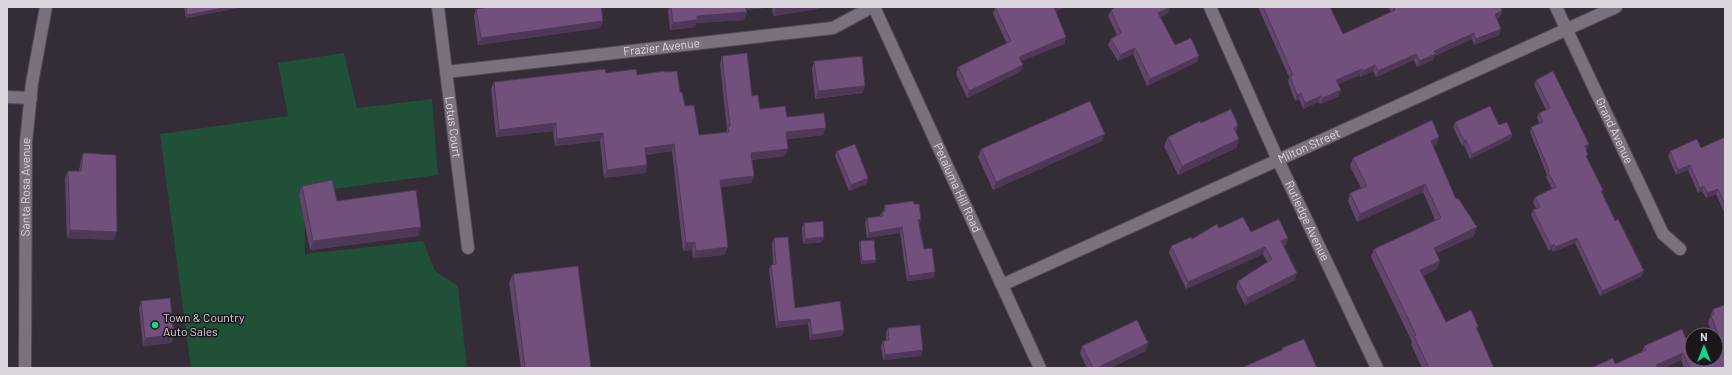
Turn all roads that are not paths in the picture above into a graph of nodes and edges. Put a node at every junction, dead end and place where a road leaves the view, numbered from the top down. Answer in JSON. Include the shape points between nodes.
{"nodes":[{"id":1,"x":46,"y":7,"type":"edge"},
{"id":2,"x":438,"y":7,"type":"edge"},
{"id":3,"x":873,"y":7,"type":"edge"},
{"id":4,"x":1210,"y":7,"type":"edge"},
{"id":5,"x":1556,"y":7,"type":"edge"},
{"id":6,"x":1616,"y":7,"type":"edge"},
{"id":7,"x":1566,"y":30,"type":"junction"},
{"id":8,"x":446,"y":72,"type":"junction"},
{"id":9,"x":7,"y":97,"type":"edge"},
{"id":10,"x":31,"y":98,"type":"junction"},
{"id":11,"x":1278,"y":160,"type":"junction"},
{"id":12,"x":468,"y":248,"type":"dead end"},
{"id":13,"x":1680,"y":249,"type":"dead end"},
{"id":14,"x":1002,"y":285,"type":"junction"},
{"id":15,"x":25,"y":368,"type":"edge"},
{"id":16,"x":1040,"y":368,"type":"edge"},
{"id":17,"x":1377,"y":368,"type":"edge"}],
"edges":[{"from":1,"to":10,"type":"street","name":"Santa Rosa Avenue"},
{"from":2,"to":8,"type":"street","name":"Lotus Court"},
{"from":3,"to":8,"type":"street","name":"Frazier Avenue","via":[[833,28]]},
{"from":3,"to":14,"type":"street","name":"Petaluma Hill Road"},
{"from":4,"to":11,"type":"street","name":"Rutledge Avenue"},
{"from":5,"to":7,"type":"street","name":"Grand Avenue"},
{"from":6,"to":7,"type":"street","name":"Milton Street"},
{"from":7,"to":11,"type":"street","name":"Milton Street"},
{"from":7,"to":13,"type":"street","name":"Grand Avenue","via":[[1663,234]]},
{"from":8,"to":12,"type":"street","name":"Lotus Court"},
{"from":9,"to":10,"type":"street"},
{"from":10,"to":15,"type":"street","name":"Santa Rosa Avenue","via":[[26,142]]},
{"from":11,"to":14,"type":"street","name":"Milton Street"},
{"from":11,"to":17,"type":"street","name":"Rutledge Avenue"},
{"from":14,"to":16,"type":"street","name":"Petaluma Hill Road"}]}
